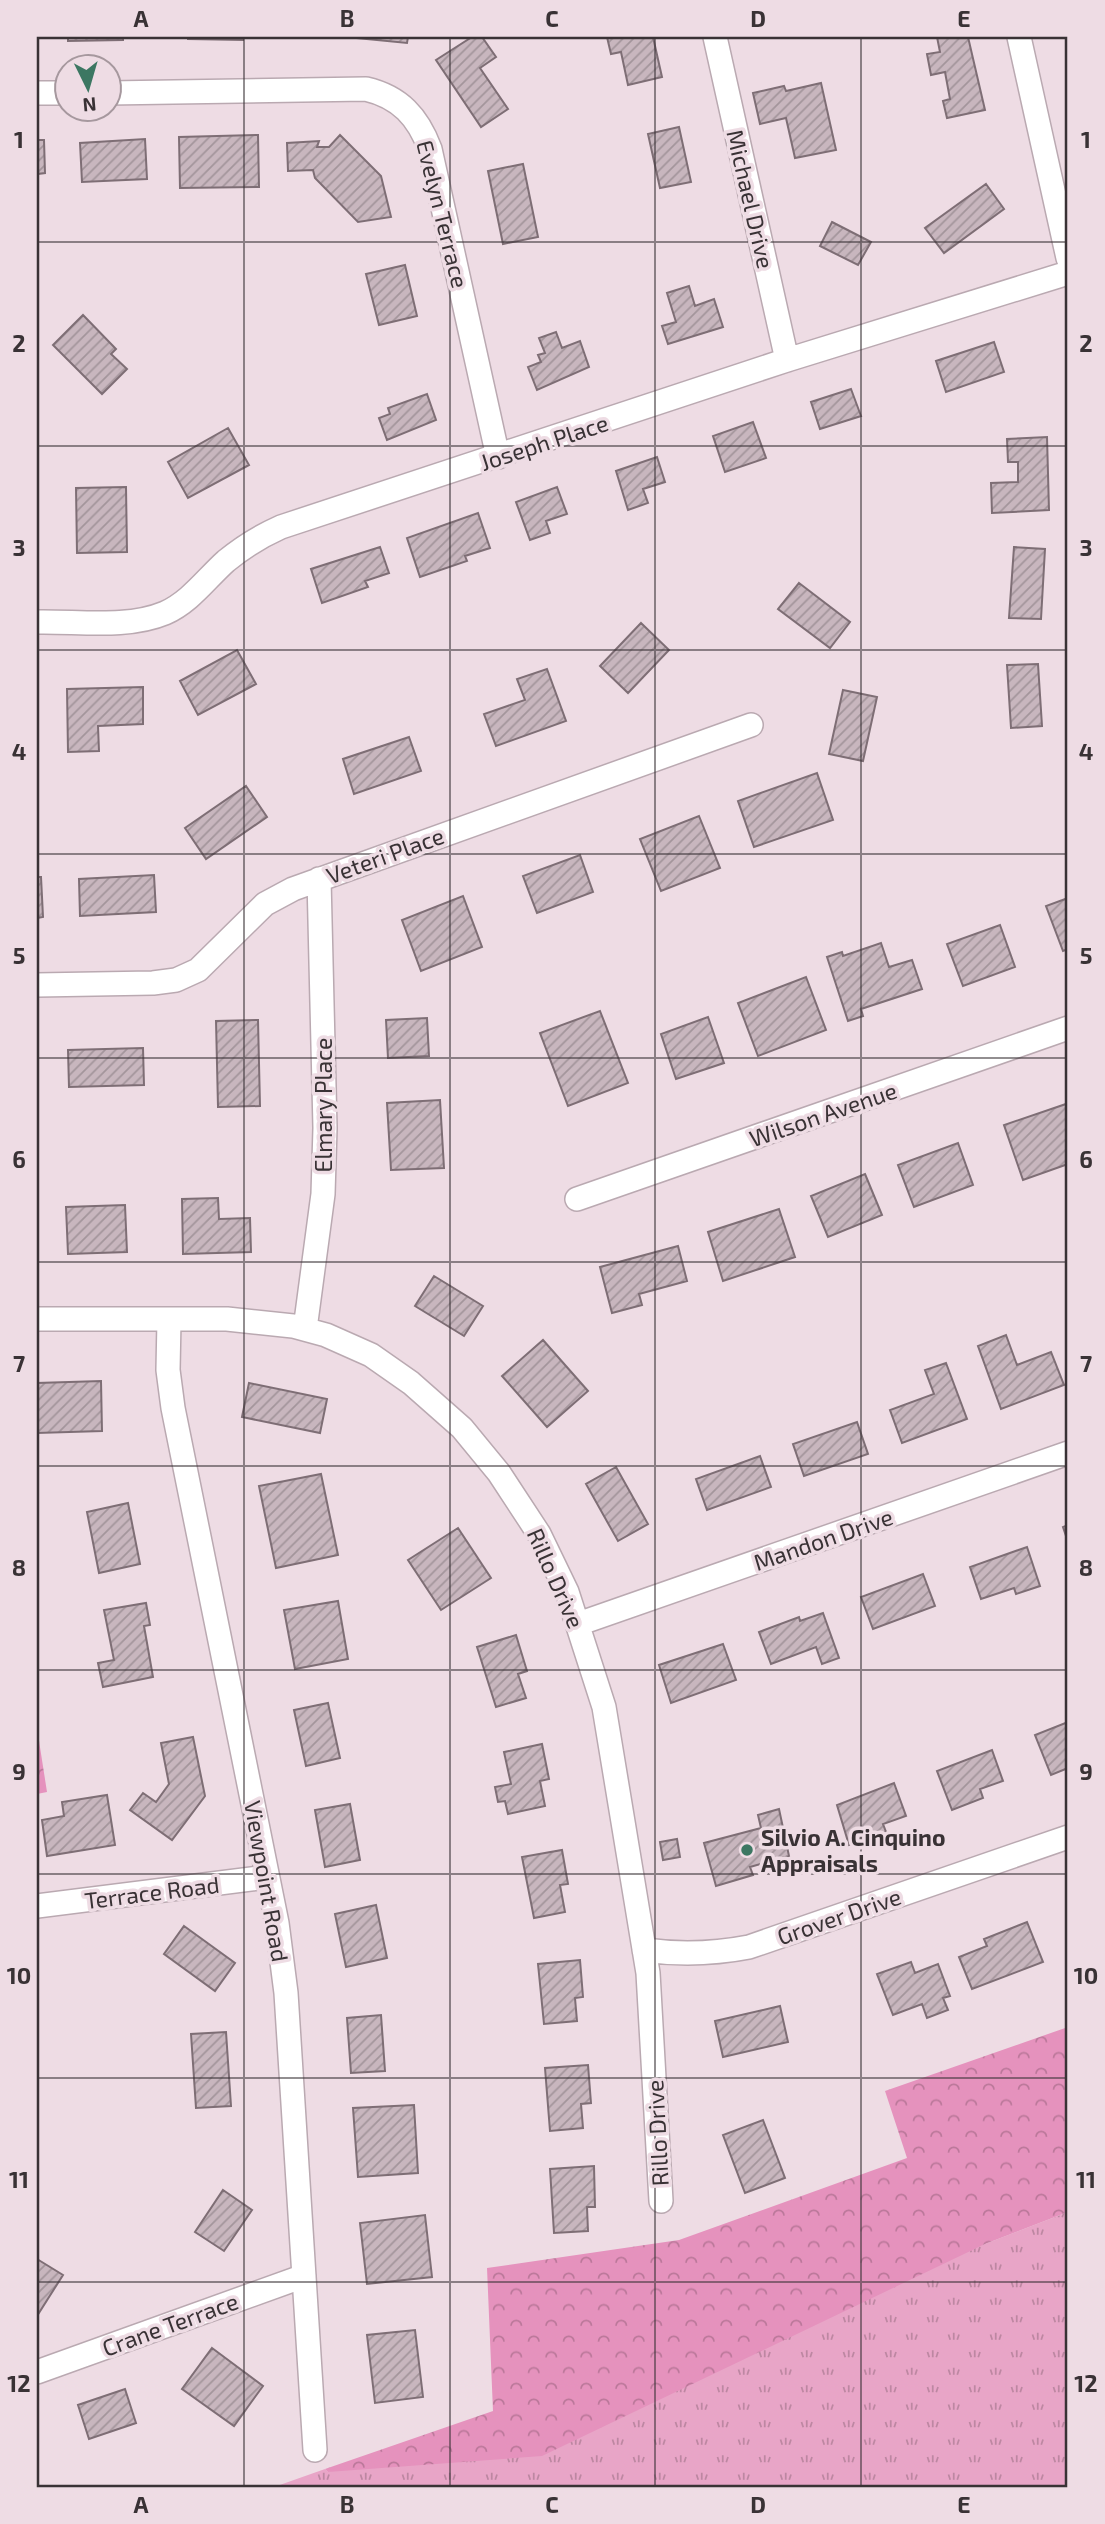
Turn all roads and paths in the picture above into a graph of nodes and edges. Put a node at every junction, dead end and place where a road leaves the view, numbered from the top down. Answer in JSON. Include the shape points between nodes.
{"nodes":[{"id":1,"x":715,"y":37,"type":"edge"},
{"id":2,"x":1019,"y":37,"type":"edge"},
{"id":3,"x":122,"y":93,"type":"edge"},
{"id":4,"x":1068,"y":258,"type":"edge"},
{"id":5,"x":1068,"y":273,"type":"edge"},
{"id":6,"x":787,"y":360,"type":"junction"},
{"id":7,"x":498,"y":457,"type":"junction"},
{"id":8,"x":37,"y":622,"type":"edge"},
{"id":9,"x":751,"y":724,"type":"dead end"},
{"id":10,"x":320,"y":879,"type":"junction"},
{"id":11,"x":37,"y":985,"type":"edge"},
{"id":12,"x":1068,"y":1028,"type":"edge"},
{"id":13,"x":577,"y":1199,"type":"dead end"},
{"id":14,"x":37,"y":1319,"type":"edge"},
{"id":15,"x":169,"y":1320,"type":"junction"},
{"id":16,"x":305,"y":1329,"type":"junction"},
{"id":17,"x":1068,"y":1453,"type":"edge"},
{"id":18,"x":578,"y":1625,"type":"junction"},
{"id":19,"x":1068,"y":1837,"type":"edge"},
{"id":20,"x":267,"y":1877,"type":"junction"},
{"id":21,"x":37,"y":1906,"type":"edge"},
{"id":22,"x":644,"y":1951,"type":"junction"},
{"id":23,"x":661,"y":2201,"type":"dead end"},
{"id":24,"x":304,"y":2277,"type":"junction"},
{"id":25,"x":37,"y":2372,"type":"edge"},
{"id":26,"x":315,"y":2449,"type":"dead end"}],
"edges":[{"from":1,"to":6,"type":"street","name":"Michael Drive"},
{"from":2,"to":4,"type":"street"},
{"from":3,"to":7,"type":"street","name":"Evelyn Terrace","via":[[366,89],[385,93],[405,107],[430,149]]},
{"from":5,"to":6,"type":"street","name":"Joseph Place"},
{"from":6,"to":7,"type":"street","name":"Joseph Place"},
{"from":7,"to":8,"type":"street","name":"Joseph Place","via":[[281,527],[253,541],[167,612],[126,622]]},
{"from":9,"to":10,"type":"street","name":"Veteri Place"},
{"from":10,"to":11,"type":"street","name":"Veteri Place","via":[[265,904],[217,954],[176,980]]},
{"from":10,"to":16,"type":"street","name":"Elmary Place","via":[[323,1194]]},
{"from":12,"to":13,"type":"street","name":"Wilson Avenue"},
{"from":14,"to":15,"type":"street","name":"Rillo Drive"},
{"from":15,"to":16,"type":"street","name":"Rillo Drive","via":[[228,1319]]},
{"from":15,"to":20,"type":"street","name":"Viewpoint Road","via":[[173,1408]]},
{"from":16,"to":18,"type":"street","name":"Rillo Drive","via":[[371,1355],[463,1428],[539,1534]]},
{"from":17,"to":18,"type":"street","name":"Mandon Drive"},
{"from":18,"to":22,"type":"street","name":"Rillo Drive","via":[[604,1707]]},
{"from":19,"to":22,"type":"street","name":"Grover Drive","via":[[749,1947],[693,1955]]},
{"from":20,"to":21,"type":"street","name":"Terrace Road"},
{"from":20,"to":24,"type":"street","name":"Viewpoint Road","via":[[286,1993]]},
{"from":22,"to":23,"type":"street","name":"Rillo Drive"},
{"from":24,"to":25,"type":"street","name":"Crane Terrace"},
{"from":24,"to":26,"type":"street","name":"Viewpoint Road"}]}
